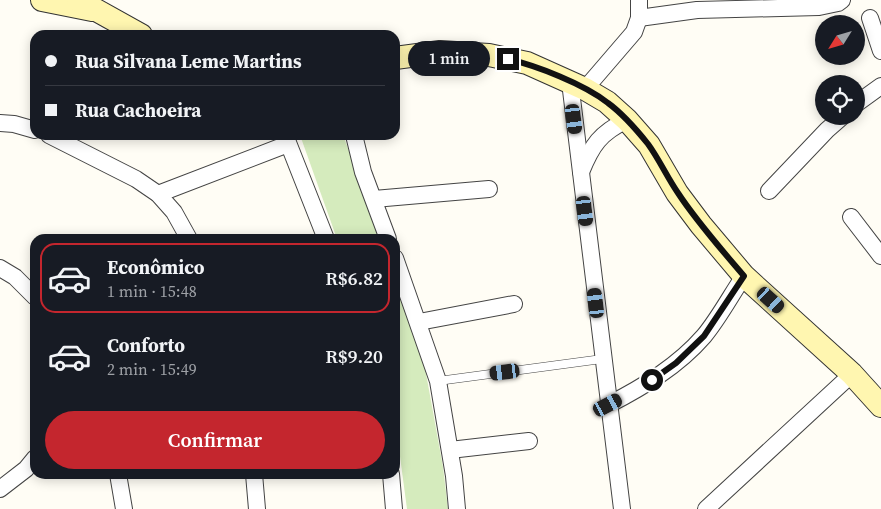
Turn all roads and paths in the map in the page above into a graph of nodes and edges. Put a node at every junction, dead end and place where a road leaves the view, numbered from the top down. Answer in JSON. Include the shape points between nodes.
{"nodes":[{"id":1,"x":42,"y":0,"type":"edge"},
{"id":2,"x":639,"y":0,"type":"edge"},
{"id":3,"x":842,"y":0,"type":"edge"},
{"id":4,"x":86,"y":5,"type":"edge"},
{"id":5,"x":639,"y":18,"type":"junction"},
{"id":6,"x":870,"y":18,"type":"dead end"},
{"id":7,"x":132,"y":30,"type":"edge"},
{"id":8,"x":881,"y":51,"type":"edge"},
{"id":9,"x":400,"y":57,"type":"edge"},
{"id":10,"x":578,"y":86,"type":"junction"},
{"id":11,"x":881,"y":86,"type":"edge"},
{"id":12,"x":865,"y":98,"type":"edge"},
{"id":13,"x":627,"y":120,"type":"junction"},
{"id":14,"x":0,"y":123,"type":"edge"},
{"id":15,"x":833,"y":125,"type":"edge"},
{"id":16,"x":30,"y":129,"type":"edge"},
{"id":17,"x":59,"y":140,"type":"edge"},
{"id":18,"x":287,"y":140,"type":"edge"},
{"id":19,"x":355,"y":140,"type":"edge"},
{"id":20,"x":580,"y":174,"type":"junction"},
{"id":21,"x":489,"y":189,"type":"dead end"},
{"id":22,"x":769,"y":191,"type":"dead end"},
{"id":23,"x":158,"y":194,"type":"junction"},
{"id":24,"x":374,"y":199,"type":"junction"},
{"id":25,"x":851,"y":217,"type":"dead end"},
{"id":26,"x":186,"y":234,"type":"edge"},
{"id":27,"x":324,"y":234,"type":"edge"},
{"id":28,"x":386,"y":234,"type":"edge"},
{"id":29,"x":881,"y":256,"type":"edge"},
{"id":30,"x":0,"y":268,"type":"edge"},
{"id":31,"x":400,"y":271,"type":"edge"},
{"id":32,"x":744,"y":276,"type":"junction"},
{"id":33,"x":30,"y":292,"type":"edge"},
{"id":34,"x":514,"y":304,"type":"dead end"},
{"id":35,"x":419,"y":322,"type":"junction"},
{"id":36,"x":602,"y":359,"type":"junction"},
{"id":37,"x":852,"y":374,"type":"junction"},
{"id":38,"x":438,"y":380,"type":"junction"},
{"id":39,"x":608,"y":405,"type":"junction"},
{"id":40,"x":881,"y":406,"type":"edge"},
{"id":41,"x":529,"y":440,"type":"dead end"},
{"id":42,"x":450,"y":450,"type":"junction"},
{"id":43,"x":30,"y":464,"type":"edge"},
{"id":44,"x":119,"y":479,"type":"edge"},
{"id":45,"x":254,"y":479,"type":"edge"},
{"id":46,"x":391,"y":479,"type":"edge"},
{"id":47,"x":0,"y":489,"type":"edge"},
{"id":48,"x":124,"y":509,"type":"edge"},
{"id":49,"x":257,"y":509,"type":"edge"},
{"id":50,"x":394,"y":509,"type":"edge"},
{"id":51,"x":457,"y":509,"type":"edge"},
{"id":52,"x":622,"y":509,"type":"edge"},
{"id":53,"x":706,"y":509,"type":"edge"}],
"edges":[{"from":1,"to":4,"type":"main road"},
{"from":2,"to":5,"type":"street"},
{"from":3,"to":5,"type":"street","via":[[820,7],[698,10]]},
{"from":4,"to":7,"type":"main road"},
{"from":5,"to":10,"type":"street","via":[[634,32]]},
{"from":6,"to":8,"type":"street"},
{"from":9,"to":10,"type":"main road","via":[[440,52],[489,55],[527,63]]},
{"from":10,"to":13,"type":"main road","via":[[607,102]]},
{"from":10,"to":20,"type":"street"},
{"from":11,"to":12,"type":"street"},
{"from":13,"to":20,"type":"street","via":[[605,132],[596,142]]},
{"from":13,"to":32,"type":"main road","via":[[649,145],[701,225]]},
{"from":14,"to":16,"type":"street"},
{"from":15,"to":22,"type":"street"},
{"from":17,"to":23,"type":"street","via":[[136,178]]},
{"from":18,"to":23,"type":"street"},
{"from":18,"to":27,"type":"street"},
{"from":19,"to":24,"type":"street"},
{"from":20,"to":36,"type":"street"},
{"from":21,"to":24,"type":"street"},
{"from":23,"to":26,"type":"street","via":[[174,212]]},
{"from":24,"to":28,"type":"street"},
{"from":25,"to":29,"type":"street"},
{"from":30,"to":33,"type":"street"},
{"from":31,"to":35,"type":"street"},
{"from":32,"to":37,"type":"main road"},
{"from":32,"to":39,"type":"street","via":[[704,336],[676,363],[639,389]]},
{"from":34,"to":35,"type":"street"},
{"from":35,"to":38,"type":"street"},
{"from":36,"to":38,"type":"lane"},
{"from":36,"to":39,"type":"street"},
{"from":37,"to":40,"type":"main road"},
{"from":37,"to":53,"type":"street"},
{"from":38,"to":42,"type":"street"},
{"from":39,"to":52,"type":"street"},
{"from":41,"to":42,"type":"street"},
{"from":42,"to":51,"type":"street"},
{"from":43,"to":47,"type":"street"},
{"from":44,"to":48,"type":"street"},
{"from":45,"to":49,"type":"street"},
{"from":46,"to":50,"type":"street"}]}
